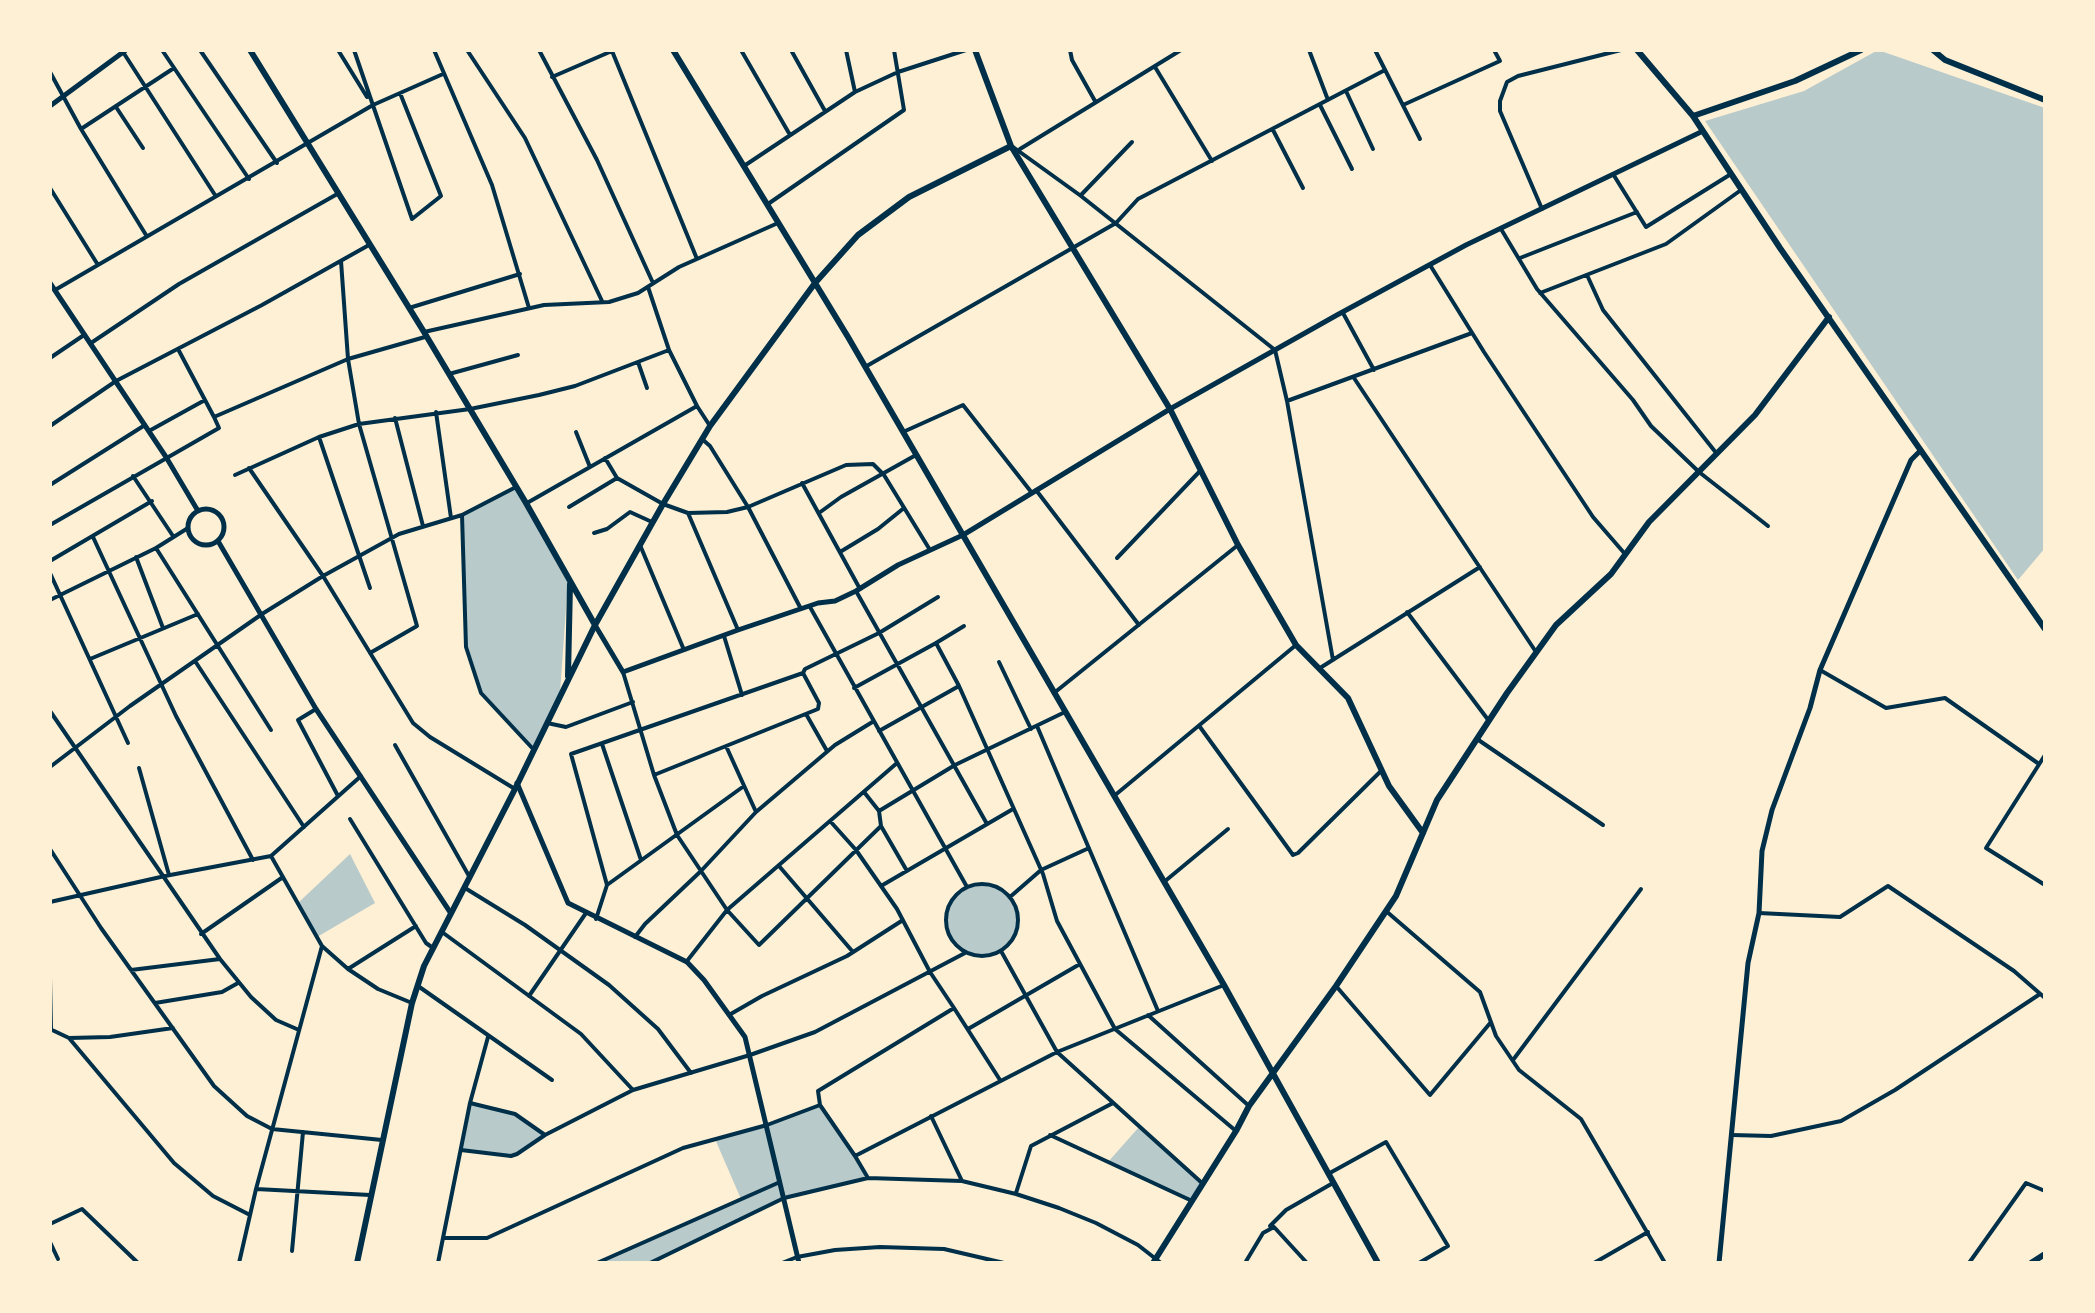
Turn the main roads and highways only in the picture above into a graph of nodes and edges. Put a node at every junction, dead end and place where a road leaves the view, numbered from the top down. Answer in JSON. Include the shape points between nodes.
{"nodes":[{"id":1,"x":250,"y":50,"type":"edge"},
{"id":2,"x":673,"y":50,"type":"edge"},
{"id":3,"x":975,"y":50,"type":"edge"},
{"id":4,"x":1637,"y":50,"type":"edge"},
{"id":5,"x":1861,"y":50,"type":"edge"},
{"id":6,"x":1933,"y":50,"type":"edge"},
{"id":7,"x":2045,"y":100,"type":"edge"},
{"id":8,"x":1693,"y":116,"type":"junction"},
{"id":9,"x":1011,"y":146,"type":"junction"},
{"id":10,"x":815,"y":283,"type":"junction"},
{"id":11,"x":1829,"y":317,"type":"junction"},
{"id":12,"x":570,"y":580,"type":"junction"},
{"id":13,"x":595,"y":625,"type":"junction"},
{"id":14,"x":2045,"y":629,"type":"edge"},
{"id":15,"x":568,"y":678,"type":"junction"},
{"id":16,"x":1423,"y":833,"type":"junction"},
{"id":17,"x":1271,"y":1074,"type":"junction"},
{"id":18,"x":2045,"y":1254,"type":"edge"},
{"id":19,"x":1157,"y":1261,"type":"edge"},
{"id":20,"x":357,"y":1263,"type":"edge"},
{"id":21,"x":1378,"y":1263,"type":"edge"},
{"id":22,"x":2031,"y":1263,"type":"edge"}],
"edges":[{"from":1,"to":12,"type":"main road"},
{"from":2,"to":10,"type":"main road"},
{"from":3,"to":9,"type":"main road"},
{"from":4,"to":8,"type":"main road"},
{"from":5,"to":8,"type":"main road","via":[[1795,81]]},
{"from":6,"to":7,"type":"main road","via":[[1945,60]]},
{"from":8,"to":11,"type":"main road"},
{"from":9,"to":10,"type":"main road","via":[[909,197],[858,235]]},
{"from":9,"to":16,"type":"main road","via":[[1170,409],[1238,545],[1296,645],[1348,698],[1389,786]]},
{"from":10,"to":13,"type":"main road","via":[[710,426]]},
{"from":10,"to":17,"type":"main road"},
{"from":11,"to":14,"type":"main road"},
{"from":11,"to":16,"type":"main road","via":[[1755,415],[1649,522],[1611,574],[1556,625],[1437,800]]},
{"from":12,"to":13,"type":"main road"},
{"from":12,"to":15,"type":"main road"},
{"from":13,"to":15,"type":"main road"},
{"from":15,"to":20,"type":"main road","via":[[440,931],[418,986]]},
{"from":16,"to":17,"type":"main road","via":[[1396,896]]},
{"from":17,"to":19,"type":"main road"},
{"from":17,"to":21,"type":"main road"},
{"from":18,"to":22,"type":"main road"}]}
